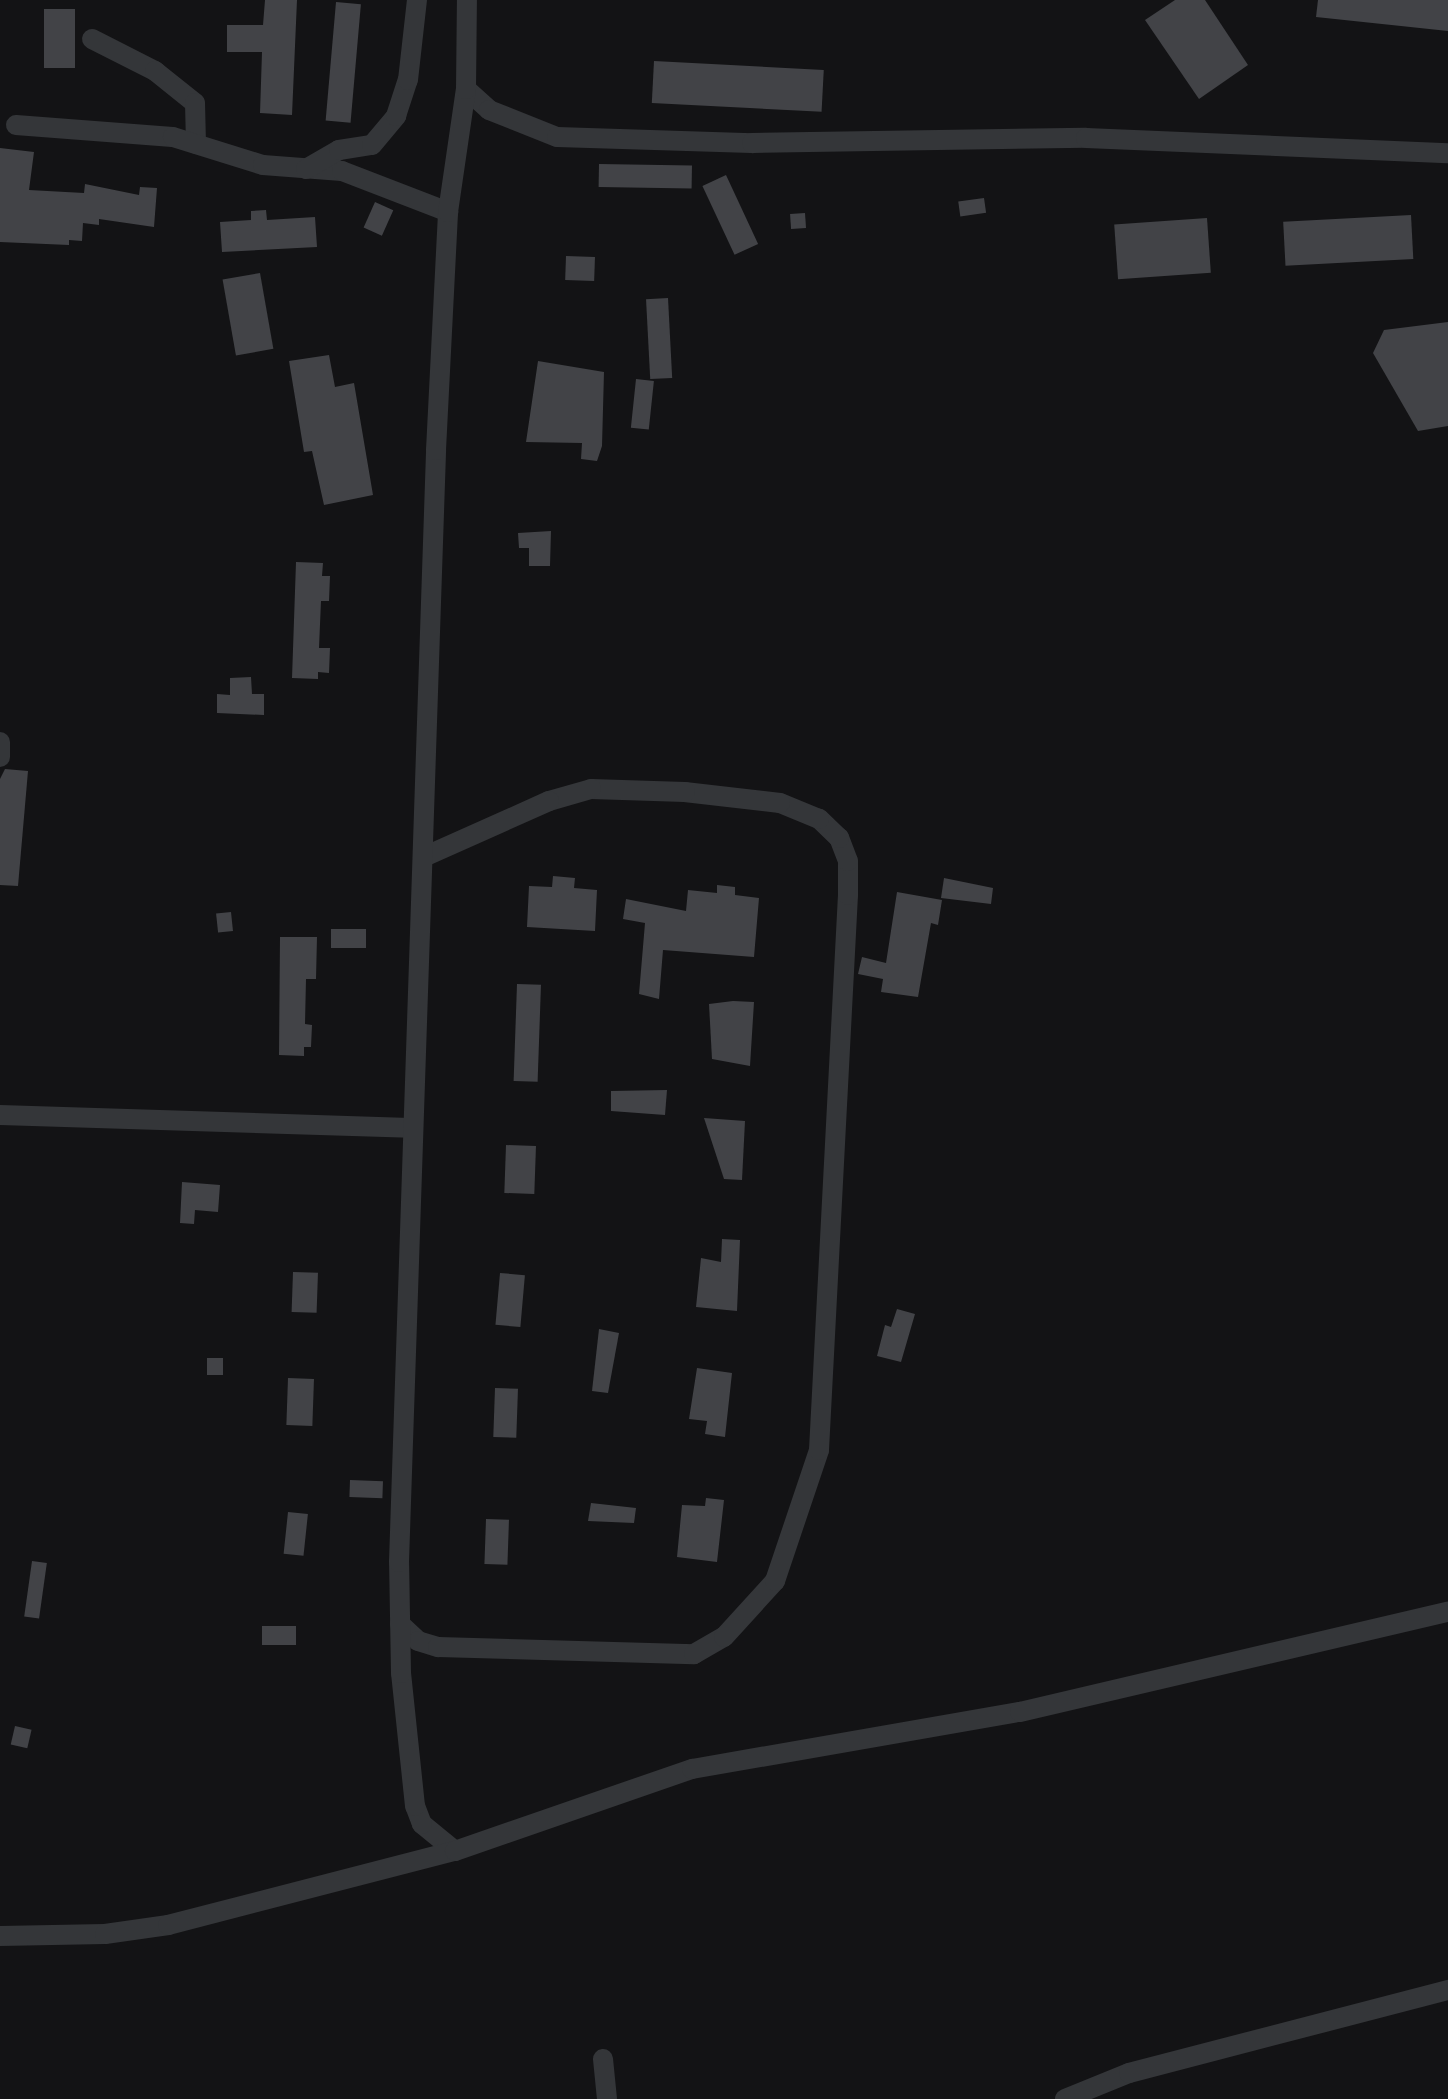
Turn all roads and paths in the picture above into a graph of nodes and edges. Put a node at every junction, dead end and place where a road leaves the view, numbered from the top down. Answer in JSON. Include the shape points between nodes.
{"nodes":[{"id":1,"x":417,"y":0,"type":"edge"},
{"id":2,"x":467,"y":0,"type":"edge"},
{"id":3,"x":92,"y":39,"type":"dead end"},
{"id":4,"x":466,"y":89,"type":"junction"},
{"id":5,"x":16,"y":125,"type":"dead end"},
{"id":6,"x":196,"y":144,"type":"junction"},
{"id":7,"x":1448,"y":153,"type":"edge"},
{"id":8,"x":306,"y":169,"type":"junction"},
{"id":9,"x":448,"y":212,"type":"junction"},
{"id":10,"x":0,"y":742,"type":"edge"},
{"id":11,"x":0,"y":757,"type":"edge"},
{"id":12,"x":424,"y":857,"type":"junction"},
{"id":13,"x":0,"y":1115,"type":"edge"},
{"id":14,"x":410,"y":1128,"type":"junction"},
{"id":15,"x":1448,"y":1612,"type":"edge"},
{"id":16,"x":400,"y":1624,"type":"junction"},
{"id":17,"x":455,"y":1851,"type":"junction"},
{"id":18,"x":0,"y":1936,"type":"edge"},
{"id":19,"x":1448,"y":1990,"type":"edge"},
{"id":20,"x":603,"y":2059,"type":"dead end"},
{"id":21,"x":607,"y":2099,"type":"edge"},
{"id":22,"x":1065,"y":2099,"type":"edge"}],
"edges":[{"from":1,"to":8,"type":"street","via":[[408,80],[396,116],[372,145],[339,150]]},
{"from":2,"to":4,"type":"street"},
{"from":3,"to":6,"type":"street","via":[[155,71],[195,103]]},
{"from":4,"to":7,"type":"street","via":[[489,110],[557,137],[752,143],[1086,138]]},
{"from":4,"to":9,"type":"street"},
{"from":5,"to":6,"type":"street","via":[[173,137]]},
{"from":6,"to":8,"type":"street","via":[[263,165]]},
{"from":8,"to":9,"type":"street","via":[[342,171]]},
{"from":9,"to":12,"type":"street"},
{"from":10,"to":11,"type":"street"},
{"from":12,"to":14,"type":"street"},
{"from":12,"to":16,"type":"street","via":[[549,801],[591,789],[685,792],[780,803],[819,819],[839,838],[848,861],[848,895],[819,1450],[775,1581],[724,1637],[694,1654],[438,1647],[418,1641]]},
{"from":13,"to":14,"type":"street"},
{"from":14,"to":16,"type":"street"},
{"from":15,"to":17,"type":"street","via":[[1020,1712],[692,1769]]},
{"from":16,"to":17,"type":"street","via":[[415,1806],[422,1824]]},
{"from":17,"to":18,"type":"street","via":[[168,1925],[105,1934]]},
{"from":19,"to":22,"type":"street","via":[[1129,2073]]},
{"from":20,"to":21,"type":"street"}]}
